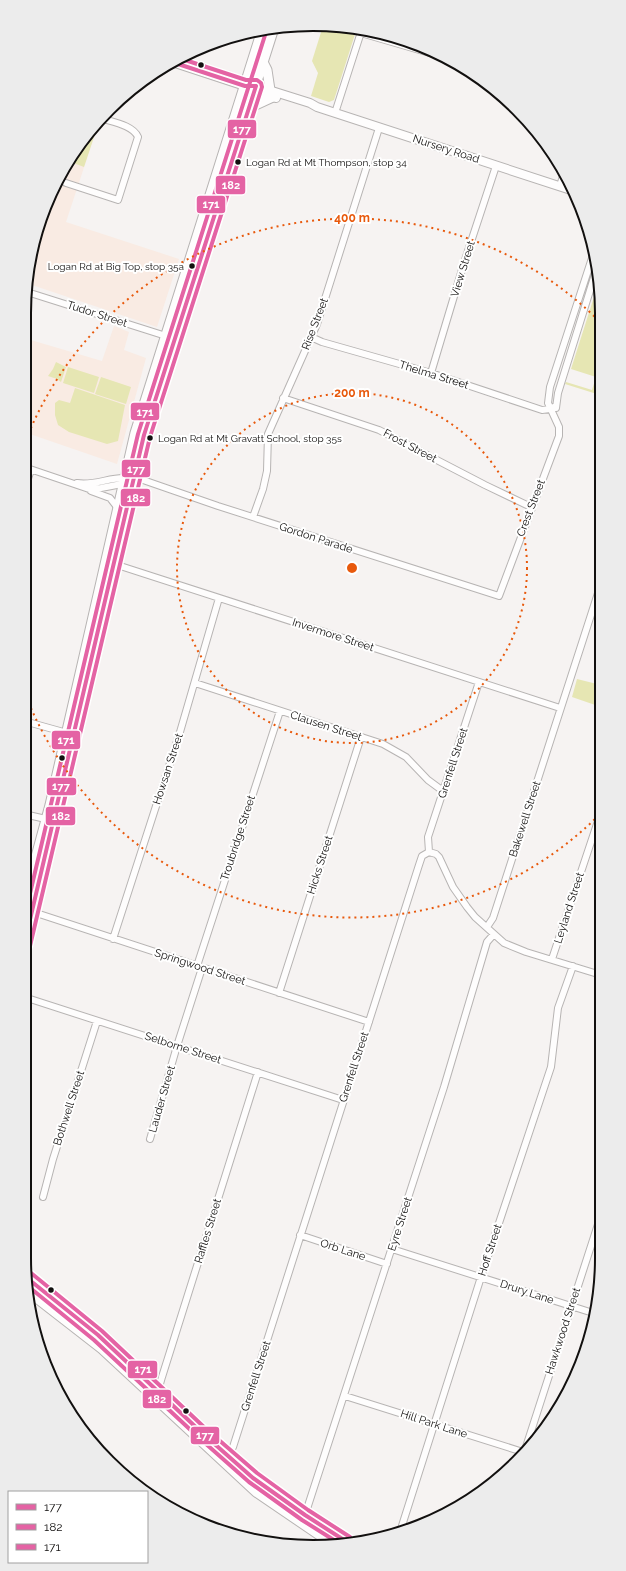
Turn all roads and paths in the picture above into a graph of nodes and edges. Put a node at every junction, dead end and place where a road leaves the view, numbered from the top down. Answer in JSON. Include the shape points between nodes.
{"nodes":[{"id":1,"x":272,"y":34,"type":"edge"},
{"id":2,"x":361,"y":35,"type":"edge"},
{"id":3,"x":260,"y":36,"type":"edge"},
{"id":4,"x":263,"y":62,"type":"junction"},
{"id":5,"x":180,"y":65,"type":"edge"},
{"id":6,"x":245,"y":86,"type":"junction"},
{"id":7,"x":255,"y":89,"type":"junction"},
{"id":8,"x":272,"y":94,"type":"junction"},
{"id":9,"x":249,"y":108,"type":"junction"},
{"id":10,"x":335,"y":113,"type":"junction"},
{"id":11,"x":108,"y":120,"type":"edge"},
{"id":12,"x":379,"y":128,"type":"junction"},
{"id":13,"x":496,"y":166,"type":"junction"},
{"id":14,"x":562,"y":180,"type":"edge"},
{"id":15,"x":66,"y":183,"type":"dead end"},
{"id":16,"x":560,"y":186,"type":"junction"},
{"id":17,"x":566,"y":188,"type":"edge"},
{"id":18,"x":591,"y":262,"type":"edge"},
{"id":19,"x":593,"y":280,"type":"edge"},
{"id":20,"x":32,"y":294,"type":"edge"},
{"id":21,"x":166,"y":336,"type":"junction"},
{"id":22,"x":311,"y":337,"type":"junction"},
{"id":23,"x":431,"y":373,"type":"junction"},
{"id":24,"x":283,"y":398,"type":"junction"},
{"id":25,"x":553,"y":407,"type":"junction"},
{"id":26,"x":31,"y":470,"type":"edge"},
{"id":27,"x":134,"y":479,"type":"junction"},
{"id":28,"x":123,"y":481,"type":"junction"},
{"id":29,"x":71,"y":483,"type":"junction"},
{"id":30,"x":83,"y":488,"type":"junction"},
{"id":31,"x":117,"y":507,"type":"junction"},
{"id":32,"x":531,"y":507,"type":"junction"},
{"id":33,"x":252,"y":517,"type":"junction"},
{"id":34,"x":105,"y":561,"type":"junction"},
{"id":35,"x":114,"y":564,"type":"junction"},
{"id":36,"x":499,"y":596,"type":"joint"},
{"id":37,"x":219,"y":598,"type":"junction"},
{"id":38,"x":595,"y":603,"type":"edge"},
{"id":39,"x":479,"y":682,"type":"junction"},
{"id":40,"x":195,"y":683,"type":"junction"},
{"id":41,"x":560,"y":708,"type":"junction"},
{"id":42,"x":280,"y":711,"type":"junction"},
{"id":43,"x":31,"y":723,"type":"edge"},
{"id":44,"x":67,"y":732,"type":"junction"},
{"id":45,"x":361,"y":737,"type":"junction"},
{"id":46,"x":444,"y":791,"type":"junction"},
{"id":47,"x":31,"y":816,"type":"edge"},
{"id":48,"x":50,"y":820,"type":"junction"},
{"id":49,"x":595,"y":830,"type":"edge"},
{"id":50,"x":429,"y":852,"type":"junction"},
{"id":51,"x":31,"y":879,"type":"edge"},
{"id":52,"x":31,"y":899,"type":"edge"},
{"id":53,"x":31,"y":912,"type":"edge"},
{"id":54,"x":487,"y":927,"type":"junction"},
{"id":55,"x":494,"y":934,"type":"junction"},
{"id":56,"x":113,"y":939,"type":"junction"},
{"id":57,"x":552,"y":959,"type":"junction"},
{"id":58,"x":573,"y":966,"type":"junction"},
{"id":59,"x":200,"y":967,"type":"junction"},
{"id":60,"x":595,"y":973,"type":"edge"},
{"id":61,"x":279,"y":992,"type":"junction"},
{"id":62,"x":31,"y":999,"type":"edge"},
{"id":63,"x":97,"y":1020,"type":"junction"},
{"id":64,"x":369,"y":1022,"type":"junction"},
{"id":65,"x":177,"y":1046,"type":"junction"},
{"id":66,"x":258,"y":1072,"type":"junction"},
{"id":67,"x":343,"y":1100,"type":"junction"},
{"id":68,"x":150,"y":1139,"type":"dead end"},
{"id":69,"x":43,"y":1197,"type":"dead end"},
{"id":70,"x":595,"y":1233,"type":"edge"},
{"id":71,"x":300,"y":1235,"type":"junction"},
{"id":72,"x":392,"y":1249,"type":"junction"},
{"id":73,"x":387,"y":1264,"type":"junction"},
{"id":74,"x":481,"y":1277,"type":"junction"},
{"id":75,"x":32,"y":1282,"type":"edge"},
{"id":76,"x":33,"y":1295,"type":"edge"},
{"id":77,"x":571,"y":1306,"type":"junction"},
{"id":78,"x":590,"y":1312,"type":"edge"},
{"id":79,"x":155,"y":1389,"type":"junction"},
{"id":80,"x":345,"y":1396,"type":"junction"},
{"id":81,"x":434,"y":1424,"type":"junction"},
{"id":82,"x":528,"y":1440,"type":"edge"},
{"id":83,"x":518,"y":1451,"type":"edge"},
{"id":84,"x":228,"y":1457,"type":"junction"},
{"id":85,"x":305,"y":1516,"type":"junction"},
{"id":86,"x":402,"y":1526,"type":"edge"},
{"id":87,"x":341,"y":1538,"type":"edge"},
{"id":88,"x":326,"y":1539,"type":"edge"}],
"edges":[{"from":1,"to":4,"type":"main road"},
{"from":2,"to":10,"type":"street"},
{"from":3,"to":6,"type":"main road"},
{"from":4,"to":7,"type":"main road"},
{"from":4,"to":8,"type":"main road"},
{"from":5,"to":6,"type":"main road","name":"Nursery Road"},
{"from":6,"to":7,"type":"main road","name":"Nursery Road"},
{"from":6,"to":21,"type":"main road"},
{"from":7,"to":8,"type":"main road","name":"Nursery Road"},
{"from":7,"to":9,"type":"main road"},
{"from":8,"to":9,"type":"main road"},
{"from":8,"to":10,"type":"main road","name":"Nursery Road"},
{"from":9,"to":27,"type":"main road","via":[[149,420]]},
{"from":10,"to":12,"type":"main road","name":"Nursery Road"},
{"from":11,"to":15,"type":"street","via":[[130,128],[138,137],[118,200]]},
{"from":12,"to":13,"type":"main road","name":"Nursery Road"},
{"from":12,"to":22,"type":"street","name":"Rise Street","via":[[320,317]]},
{"from":13,"to":16,"type":"main road","name":"Nursery Road"},
{"from":13,"to":23,"type":"street","name":"View Street"},
{"from":14,"to":16,"type":"street"},
{"from":16,"to":17,"type":"main road","name":"Nursery Road"},
{"from":18,"to":25,"type":"street","name":"Crest Street","via":[[550,387],[548,403]]},
{"from":19,"to":25,"type":"street","name":"Crest Street"},
{"from":20,"to":21,"type":"street","name":"Tudor Street"},
{"from":21,"to":28,"type":"main road","via":[[138,423]]},
{"from":22,"to":23,"type":"street","name":"Thelma Street"},
{"from":22,"to":24,"type":"street","name":"Rise Street"},
{"from":23,"to":25,"type":"street","name":"Thelma Street","via":[[530,407],[542,410]]},
{"from":24,"to":32,"type":"street","name":"Frost Street","via":[[379,430]]},
{"from":24,"to":33,"type":"street","name":"Rise Street","via":[[268,434],[268,471]]},
{"from":25,"to":32,"type":"street","name":"Crest Street","via":[[559,436]]},
{"from":26,"to":29,"type":"street"},
{"from":27,"to":28,"type":"main road"},
{"from":27,"to":33,"type":"street","name":"Gordon Parade"},
{"from":27,"to":35,"type":"main road"},
{"from":28,"to":29,"type":"street","via":[[111,479],[90,484]]},
{"from":28,"to":30,"type":"street","via":[[95,489]]},
{"from":28,"to":31,"type":"main road"},
{"from":29,"to":30,"type":"street"},
{"from":30,"to":31,"type":"street","via":[[107,497]]},
{"from":31,"to":34,"type":"main road"},
{"from":32,"to":36,"type":"street","name":"Crest Street"},
{"from":33,"to":36,"type":"street","name":"Gordon Parade"},
{"from":34,"to":35,"type":"street","name":"Invermore Street"},
{"from":34,"to":44,"type":"main road"},
{"from":35,"to":37,"type":"street","name":"Invermore Street"},
{"from":35,"to":48,"type":"main road"},
{"from":37,"to":39,"type":"street","name":"Invermore Street"},
{"from":37,"to":40,"type":"street","name":"Howsan Street"},
{"from":38,"to":41,"type":"street","name":"Bakewell Street"},
{"from":39,"to":41,"type":"street","name":"Invermore Street"},
{"from":39,"to":46,"type":"street","name":"Grenfell Street"},
{"from":40,"to":42,"type":"street","name":"Clausen Street"},
{"from":40,"to":56,"type":"street","name":"Howsan Street"},
{"from":41,"to":54,"type":"street","name":"Bakewell Street","via":[[493,918]]},
{"from":42,"to":45,"type":"street","name":"Clausen Street"},
{"from":42,"to":59,"type":"street","name":"Troubridge Street"},
{"from":43,"to":44,"type":"street"},
{"from":44,"to":48,"type":"main road"},
{"from":45,"to":46,"type":"street","name":"Clausen Street","via":[[383,744],[406,757],[428,780]]},
{"from":45,"to":61,"type":"street","name":"Hicks Street"},
{"from":46,"to":50,"type":"street","name":"Grenfell Street","via":[[428,836]]},
{"from":47,"to":48,"type":"street"},
{"from":48,"to":51,"type":"main road"},
{"from":48,"to":52,"type":"main road"},
{"from":49,"to":57,"type":"street","name":"Leyland Street"},
{"from":50,"to":54,"type":"street","via":[[439,857],[460,896],[475,917]]},
{"from":50,"to":64,"type":"street","name":"Grenfell Street","via":[[422,856],[418,865]]},
{"from":53,"to":56,"type":"street","name":"Springwood Street"},
{"from":54,"to":55,"type":"street"},
{"from":55,"to":57,"type":"street","via":[[510,946]]},
{"from":55,"to":72,"type":"street","name":"Eyre Street","via":[[487,942]]},
{"from":56,"to":59,"type":"street","name":"Springwood Street"},
{"from":57,"to":58,"type":"street"},
{"from":58,"to":60,"type":"street"},
{"from":58,"to":74,"type":"street","name":"Hoff Street","via":[[558,1008],[551,1067]]},
{"from":59,"to":61,"type":"street","name":"Springwood Street"},
{"from":59,"to":65,"type":"street","name":"Lauder Street"},
{"from":61,"to":64,"type":"street","name":"Springwood Street"},
{"from":62,"to":63,"type":"street","name":"Selborne Street"},
{"from":63,"to":65,"type":"street","name":"Selborne Street"},
{"from":63,"to":69,"type":"street","name":"Bothwell Street"},
{"from":64,"to":67,"type":"street","name":"Grenfell Street"},
{"from":65,"to":66,"type":"street","name":"Selborne Street"},
{"from":65,"to":68,"type":"street","name":"Lauder Street"},
{"from":66,"to":67,"type":"street","name":"Selborne Street"},
{"from":66,"to":79,"type":"street","name":"Raffles Street","via":[[160,1384]]},
{"from":67,"to":71,"type":"street","name":"Grenfell Street"},
{"from":70,"to":77,"type":"street","name":"Hawkwood Street"},
{"from":71,"to":73,"type":"street","name":"Orb Lane"},
{"from":71,"to":84,"type":"street","name":"Grenfell Street"},
{"from":72,"to":73,"type":"street","name":"Eyre Street"},
{"from":72,"to":74,"type":"street","name":"Drury Lane"},
{"from":73,"to":80,"type":"street","name":"Eyre Street"},
{"from":74,"to":77,"type":"street","name":"Drury Lane"},
{"from":74,"to":81,"type":"street","name":"Hoff Street"},
{"from":75,"to":79,"type":"main road","via":[[98,1335]]},
{"from":76,"to":88,"type":"main road","via":[[102,1349],[256,1492]]},
{"from":77,"to":78,"type":"street","name":"Drury Lane"},
{"from":77,"to":82,"type":"street","name":"Hawkwood Street"},
{"from":79,"to":84,"type":"main road"},
{"from":80,"to":81,"type":"street","name":"Hill Park Lane"},
{"from":80,"to":85,"type":"street","name":"Eyre Street"},
{"from":81,"to":83,"type":"street","name":"Hill Park Lane"},
{"from":81,"to":86,"type":"street","name":"Hoff Street"},
{"from":84,"to":85,"type":"main road","via":[[265,1488]]},
{"from":85,"to":87,"type":"main road"}]}
